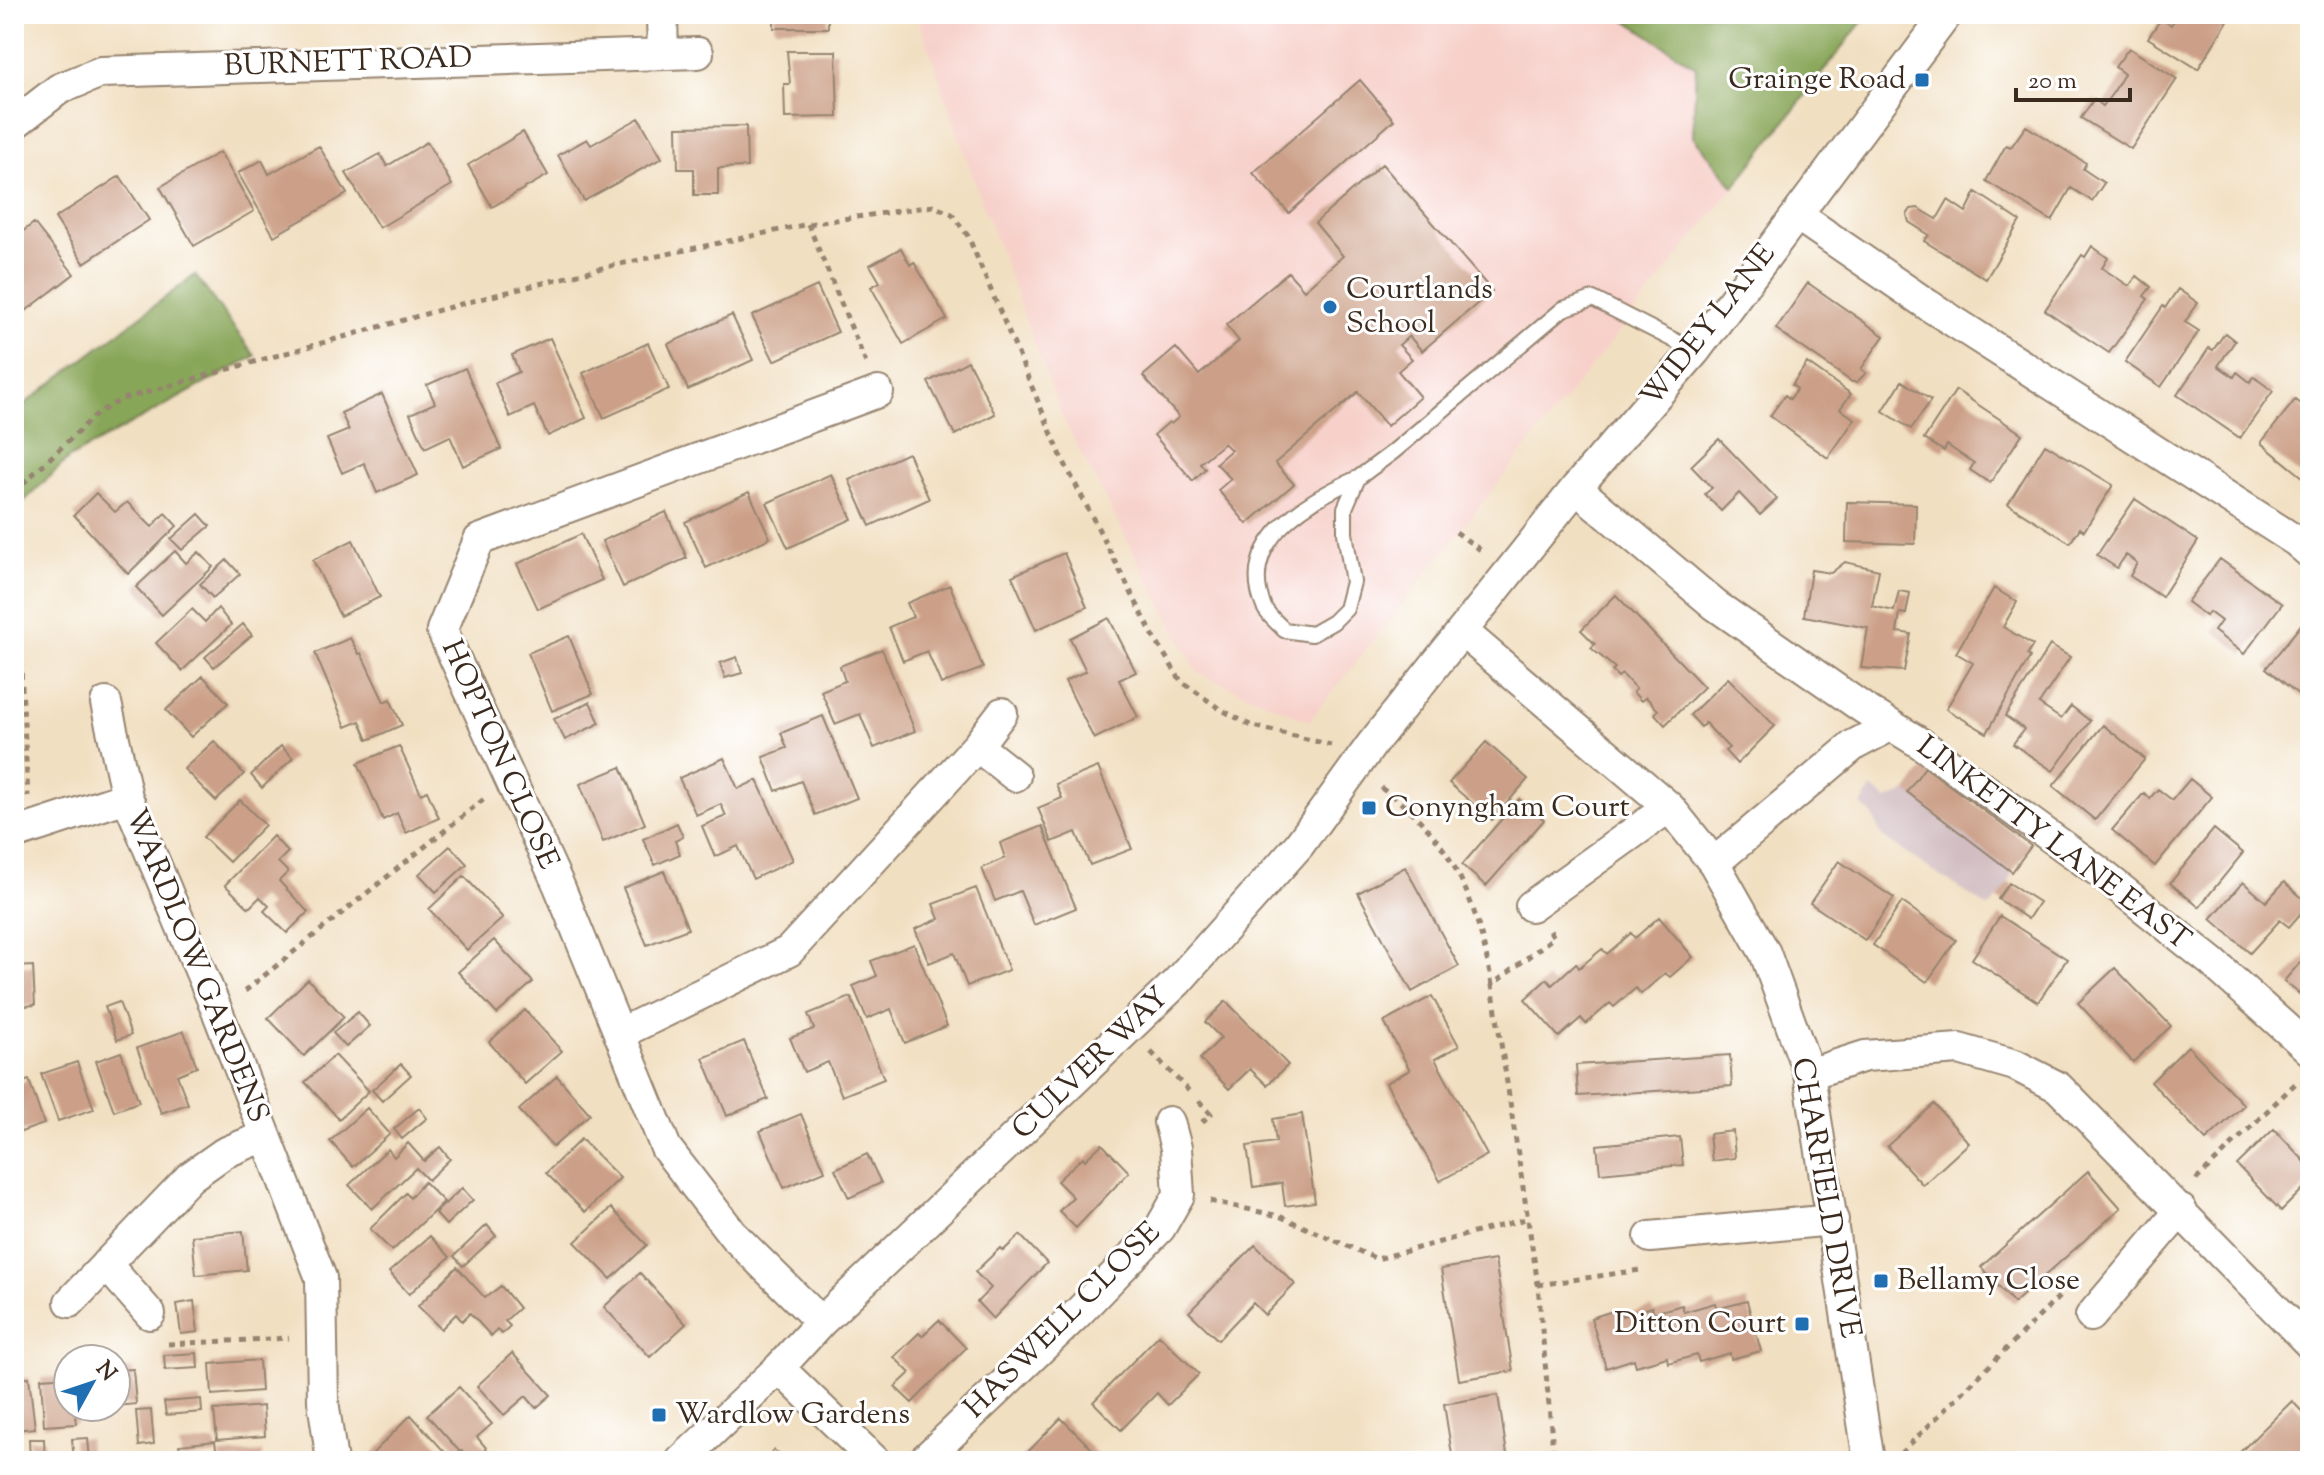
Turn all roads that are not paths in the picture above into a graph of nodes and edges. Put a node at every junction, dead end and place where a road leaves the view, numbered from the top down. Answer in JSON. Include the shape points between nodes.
{"nodes":[{"id":1,"x":1947,"y":14,"type":"edge"},
{"id":2,"x":662,"y":17,"type":"dead end"},
{"id":3,"x":698,"y":53,"type":"dead end"},
{"id":4,"x":663,"y":54,"type":"junction"},
{"id":5,"x":14,"y":124,"type":"edge"},
{"id":6,"x":1797,"y":215,"type":"junction"},
{"id":7,"x":1695,"y":351,"type":"junction"},
{"id":8,"x":878,"y":392,"type":"road end"},
{"id":9,"x":1358,"y":478,"type":"junction"},
{"id":10,"x":1576,"y":488,"type":"junction"},
{"id":11,"x":2310,"y":553,"type":"edge"},
{"id":12,"x":1463,"y":632,"type":"junction"},
{"id":13,"x":106,"y":703,"type":"dead end"},
{"id":14,"x":1002,"y":713,"type":"dead end"},
{"id":15,"x":1890,"y":726,"type":"junction"},
{"id":16,"x":977,"y":746,"type":"junction"},
{"id":17,"x":1015,"y":776,"type":"dead end"},
{"id":18,"x":127,"y":797,"type":"junction"},
{"id":19,"x":1669,"y":807,"type":"junction"},
{"id":20,"x":22,"y":831,"type":"edge"},
{"id":21,"x":1714,"y":863,"type":"junction"},
{"id":22,"x":1531,"y":906,"type":"road end"},
{"id":23,"x":619,"y":1034,"type":"junction"},
{"id":24,"x":2310,"y":1050,"type":"edge"},
{"id":25,"x":1809,"y":1074,"type":"junction"},
{"id":26,"x":1169,"y":1122,"type":"dead end"},
{"id":27,"x":265,"y":1136,"type":"junction"},
{"id":28,"x":2177,"y":1206,"type":"junction"},
{"id":29,"x":1833,"y":1220,"type":"junction"},
{"id":30,"x":1650,"y":1237,"type":"dead end"},
{"id":31,"x":106,"y":1264,"type":"junction"},
{"id":32,"x":70,"y":1302,"type":"dead end"},
{"id":33,"x":150,"y":1314,"type":"road end"},
{"id":34,"x":2091,"y":1316,"type":"dead end"},
{"id":35,"x":821,"y":1322,"type":"junction"},
{"id":36,"x":2310,"y":1344,"type":"edge"},
{"id":37,"x":779,"y":1368,"type":"junction"},
{"id":38,"x":1869,"y":1459,"type":"edge"},
{"id":39,"x":332,"y":1461,"type":"edge"},
{"id":40,"x":681,"y":1461,"type":"edge"},
{"id":41,"x":875,"y":1461,"type":"edge"},
{"id":42,"x":923,"y":1461,"type":"edge"}],
"edges":[{"from":1,"to":6,"type":"street","name":"WIDEY LANE"},
{"from":2,"to":4,"type":"street"},
{"from":3,"to":4,"type":"street","name":"BURNETT ROAD"},
{"from":4,"to":5,"type":"street","name":"BURNETT ROAD","via":[[101,72],[59,89]]},
{"from":6,"to":7,"type":"street","name":"WIDEY LANE"},
{"from":6,"to":11,"type":"street"},
{"from":7,"to":9,"type":"lane","via":[[1593,299],[1563,309]]},
{"from":7,"to":10,"type":"street","name":"WIDEY LANE"},
{"from":8,"to":23,"type":"street","name":"HOPTON CLOSE","via":[[479,540],[442,630],[559,886]]},
{"from":9,"to":9,"type":"lane","via":[[1345,508],[1353,582],[1346,609],[1312,634],[1284,630],[1265,609],[1257,582],[1264,548],[1321,494]]},
{"from":10,"to":12,"type":"street","name":"WIDEY LANE"},
{"from":10,"to":15,"type":"street","via":[[1715,605]]},
{"from":12,"to":19,"type":"street","name":"CHARFIELD DRIVE"},
{"from":12,"to":35,"type":"street","name":"CULVER WAY","via":[[1299,845],[1177,982]]},
{"from":13,"to":18,"type":"street","name":"WARDLOW GARDENS"},
{"from":14,"to":16,"type":"street"},
{"from":15,"to":21,"type":"street","name":"LINKETTY LANE EAST","via":[[1854,745]]},
{"from":15,"to":24,"type":"street","name":"LINKETTY LANE EAST","via":[[2098,871],[2212,962]]},
{"from":16,"to":17,"type":"street"},
{"from":16,"to":23,"type":"street","via":[[789,951]]},
{"from":18,"to":20,"type":"street","name":"WARDLOW GARDENS"},
{"from":18,"to":27,"type":"street","name":"WARDLOW GARDENS"},
{"from":19,"to":21,"type":"street","name":"CHARFIELD DRIVE"},
{"from":19,"to":22,"type":"street"},
{"from":21,"to":25,"type":"street","name":"CHARFIELD DRIVE","via":[[1765,953]]},
{"from":23,"to":35,"type":"street","name":"HOPTON CLOSE","via":[[666,1148],[734,1236]]},
{"from":25,"to":28,"type":"street","via":[[1865,1056],[1959,1049],[2015,1065],[2058,1087]]},
{"from":25,"to":29,"type":"street","name":"CHARFIELD DRIVE"},
{"from":26,"to":42,"type":"street","name":"HASWELL CLOSE","via":[[1179,1195],[1160,1228]]},
{"from":27,"to":31,"type":"street","name":"WARDLOW GARDENS","via":[[224,1153],[190,1177]]},
{"from":27,"to":39,"type":"street","name":"WARDLOW GARDENS","via":[[321,1278],[323,1401]]},
{"from":28,"to":34,"type":"street"},
{"from":28,"to":36,"type":"street"},
{"from":29,"to":30,"type":"street"},
{"from":29,"to":38,"type":"street","name":"CHARFIELD DRIVE"},
{"from":31,"to":32,"type":"street","name":"WARDLOW GARDENS"},
{"from":31,"to":33,"type":"street"},
{"from":35,"to":37,"type":"street","name":"CULVER WAY"},
{"from":37,"to":40,"type":"street","name":"CULVER WAY"},
{"from":37,"to":41,"type":"street"}]}
